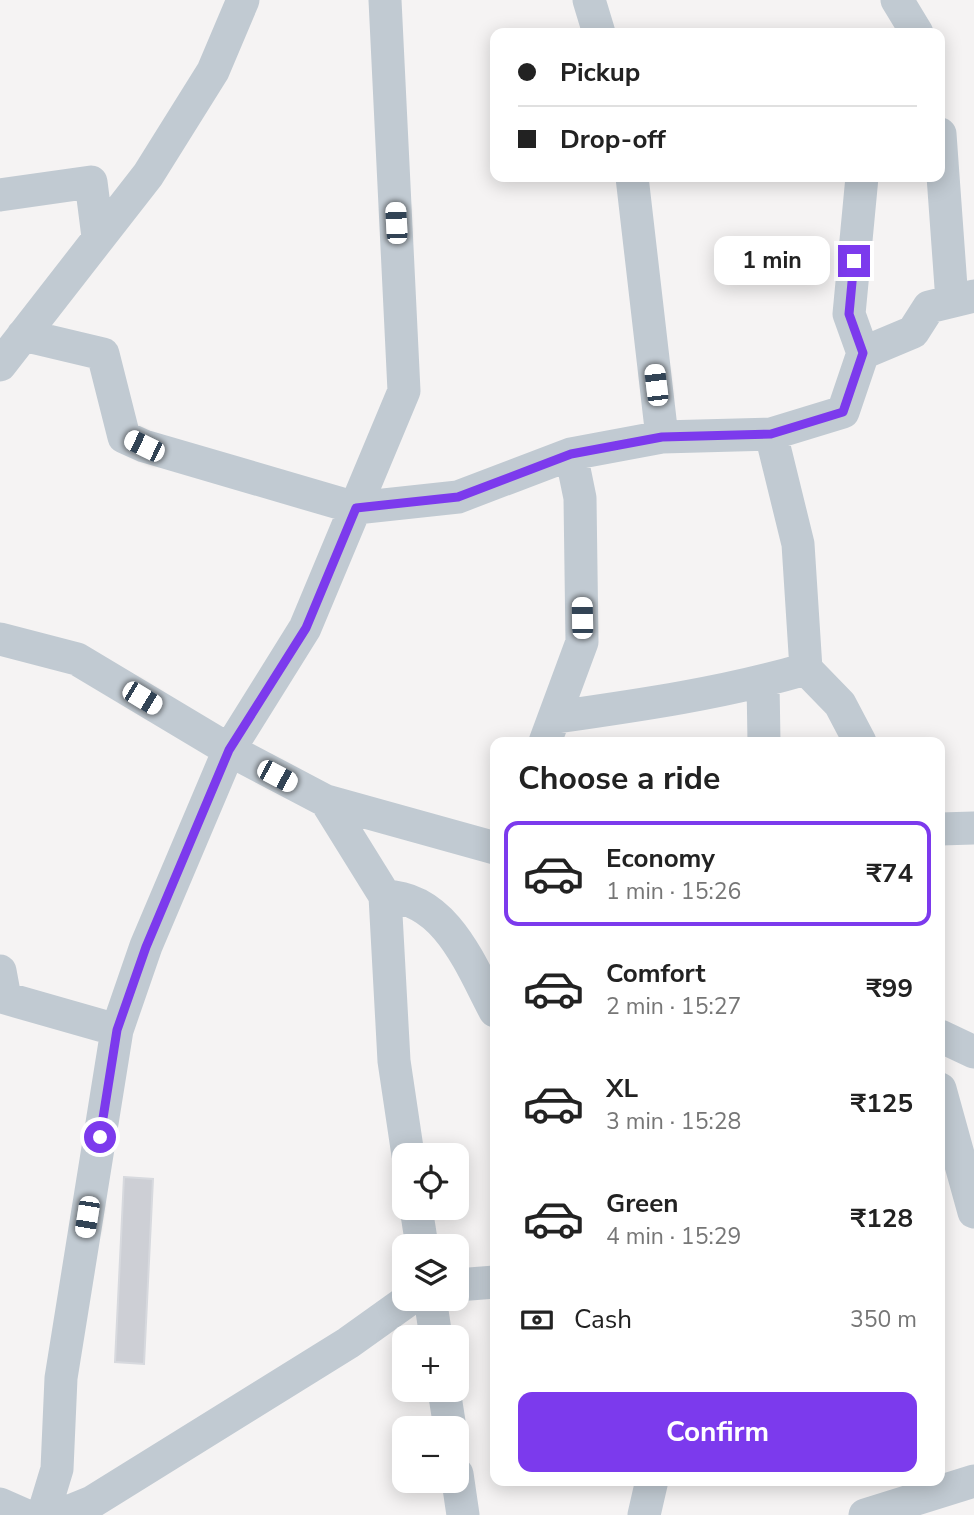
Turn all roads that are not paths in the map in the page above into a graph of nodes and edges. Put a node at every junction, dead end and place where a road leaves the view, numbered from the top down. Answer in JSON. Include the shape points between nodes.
{"nodes":[{"id":1,"x":243,"y":0,"type":"edge"},
{"id":2,"x":385,"y":0,"type":"edge"},
{"id":3,"x":589,"y":0,"type":"edge"},
{"id":4,"x":897,"y":1,"type":"edge"},
{"id":5,"x":597,"y":28,"type":"edge"},
{"id":6,"x":886,"y":28,"type":"edge"},
{"id":7,"x":914,"y":28,"type":"edge"},
{"id":8,"x":945,"y":170,"type":"edge"},
{"id":9,"x":633,"y":182,"type":"edge"},
{"id":10,"x":862,"y":182,"type":"edge"},
{"id":11,"x":0,"y":195,"type":"edge"},
{"id":12,"x":98,"y":237,"type":"junction"},
{"id":13,"x":963,"y":299,"type":"edge"},
{"id":14,"x":23,"y":335,"type":"junction"},
{"id":15,"x":863,"y":353,"type":"junction"},
{"id":16,"x":0,"y":365,"type":"edge"},
{"id":17,"x":771,"y":434,"type":"junction"},
{"id":18,"x":662,"y":437,"type":"junction"},
{"id":19,"x":571,"y":454,"type":"junction"},
{"id":20,"x":356,"y":508,"type":"junction"},
{"id":21,"x":0,"y":639,"type":"edge"},
{"id":22,"x":806,"y":669,"type":"junction"},
{"id":23,"x":763,"y":682,"type":"junction"},
{"id":24,"x":551,"y":730,"type":"edge"},
{"id":25,"x":764,"y":737,"type":"edge"},
{"id":26,"x":857,"y":737,"type":"edge"},
{"id":27,"x":229,"y":750,"type":"junction"},
{"id":28,"x":326,"y":802,"type":"junction"},
{"id":29,"x":974,"y":828,"type":"edge"},
{"id":30,"x":945,"y":829,"type":"edge"},
{"id":31,"x":490,"y":847,"type":"edge"},
{"id":32,"x":385,"y":897,"type":"junction"},
{"id":33,"x":0,"y":971,"type":"edge"},
{"id":34,"x":490,"y":1002,"type":"edge"},
{"id":35,"x":117,"y":1030,"type":"junction"},
{"id":36,"x":945,"y":1038,"type":"edge"},
{"id":37,"x":974,"y":1052,"type":"edge"},
{"id":38,"x":945,"y":1107,"type":"edge"},
{"id":39,"x":406,"y":1143,"type":"edge"},
{"id":40,"x":971,"y":1194,"type":"edge"},
{"id":41,"x":490,"y":1282,"type":"edge"},
{"id":42,"x":469,"y":1284,"type":"edge"},
{"id":43,"x":393,"y":1311,"type":"edge"},
{"id":44,"x":974,"y":1480,"type":"edge"},
{"id":45,"x":651,"y":1486,"type":"edge"},
{"id":46,"x":460,"y":1493,"type":"edge"},
{"id":47,"x":0,"y":1504,"type":"edge"},
{"id":48,"x":24,"y":1515,"type":"edge"},
{"id":49,"x":43,"y":1515,"type":"edge"},
{"id":50,"x":60,"y":1515,"type":"edge"},
{"id":51,"x":463,"y":1515,"type":"edge"},
{"id":52,"x":644,"y":1515,"type":"edge"},
{"id":53,"x":864,"y":1515,"type":"edge"}],
"edges":[{"from":1,"to":12,"type":"street","via":[[213,71],[148,175]]},
{"from":2,"to":20,"type":"street","via":[[404,391]]},
{"from":3,"to":5,"type":"street"},
{"from":4,"to":6,"type":"street"},
{"from":4,"to":7,"type":"street"},
{"from":8,"to":13,"type":"street"},
{"from":9,"to":18,"type":"street"},
{"from":10,"to":15,"type":"street","via":[[849,314]]},
{"from":11,"to":12,"type":"street","via":[[90,182]]},
{"from":12,"to":14,"type":"street"},
{"from":13,"to":15,"type":"street","via":[[929,307],[913,332]]},
{"from":14,"to":16,"type":"street"},
{"from":14,"to":20,"type":"street","via":[[103,354],[124,437]]},
{"from":15,"to":17,"type":"street","via":[[843,412]]},
{"from":17,"to":18,"type":"street"},
{"from":17,"to":22,"type":"street","via":[[798,544]]},
{"from":18,"to":19,"type":"street"},
{"from":19,"to":20,"type":"street","via":[[458,497]]},
{"from":19,"to":24,"type":"street","via":[[580,498],[582,642]]},
{"from":20,"to":27,"type":"street","via":[[306,628]]},
{"from":21,"to":27,"type":"street","via":[[77,659]]},
{"from":22,"to":23,"type":"street"},
{"from":22,"to":26,"type":"street","via":[[840,704]]},
{"from":23,"to":24,"type":"street"},
{"from":23,"to":25,"type":"street"},
{"from":27,"to":28,"type":"street"},
{"from":27,"to":35,"type":"street","via":[[146,947]]},
{"from":28,"to":31,"type":"street"},
{"from":28,"to":32,"type":"street"},
{"from":29,"to":30,"type":"street"},
{"from":32,"to":34,"type":"street","via":[[405,897],[430,909],[454,938]]},
{"from":32,"to":39,"type":"street","via":[[394,1061]]},
{"from":33,"to":35,"type":"street","via":[[5,998]]},
{"from":35,"to":49,"type":"street","via":[[61,1378],[57,1469]]},
{"from":36,"to":37,"type":"street"},
{"from":38,"to":40,"type":"street"},
{"from":41,"to":42,"type":"street"},
{"from":43,"to":50,"type":"street","via":[[104,1495]]},
{"from":44,"to":53,"type":"street"},
{"from":45,"to":52,"type":"street"},
{"from":46,"to":51,"type":"street"},
{"from":47,"to":48,"type":"street"}]}
